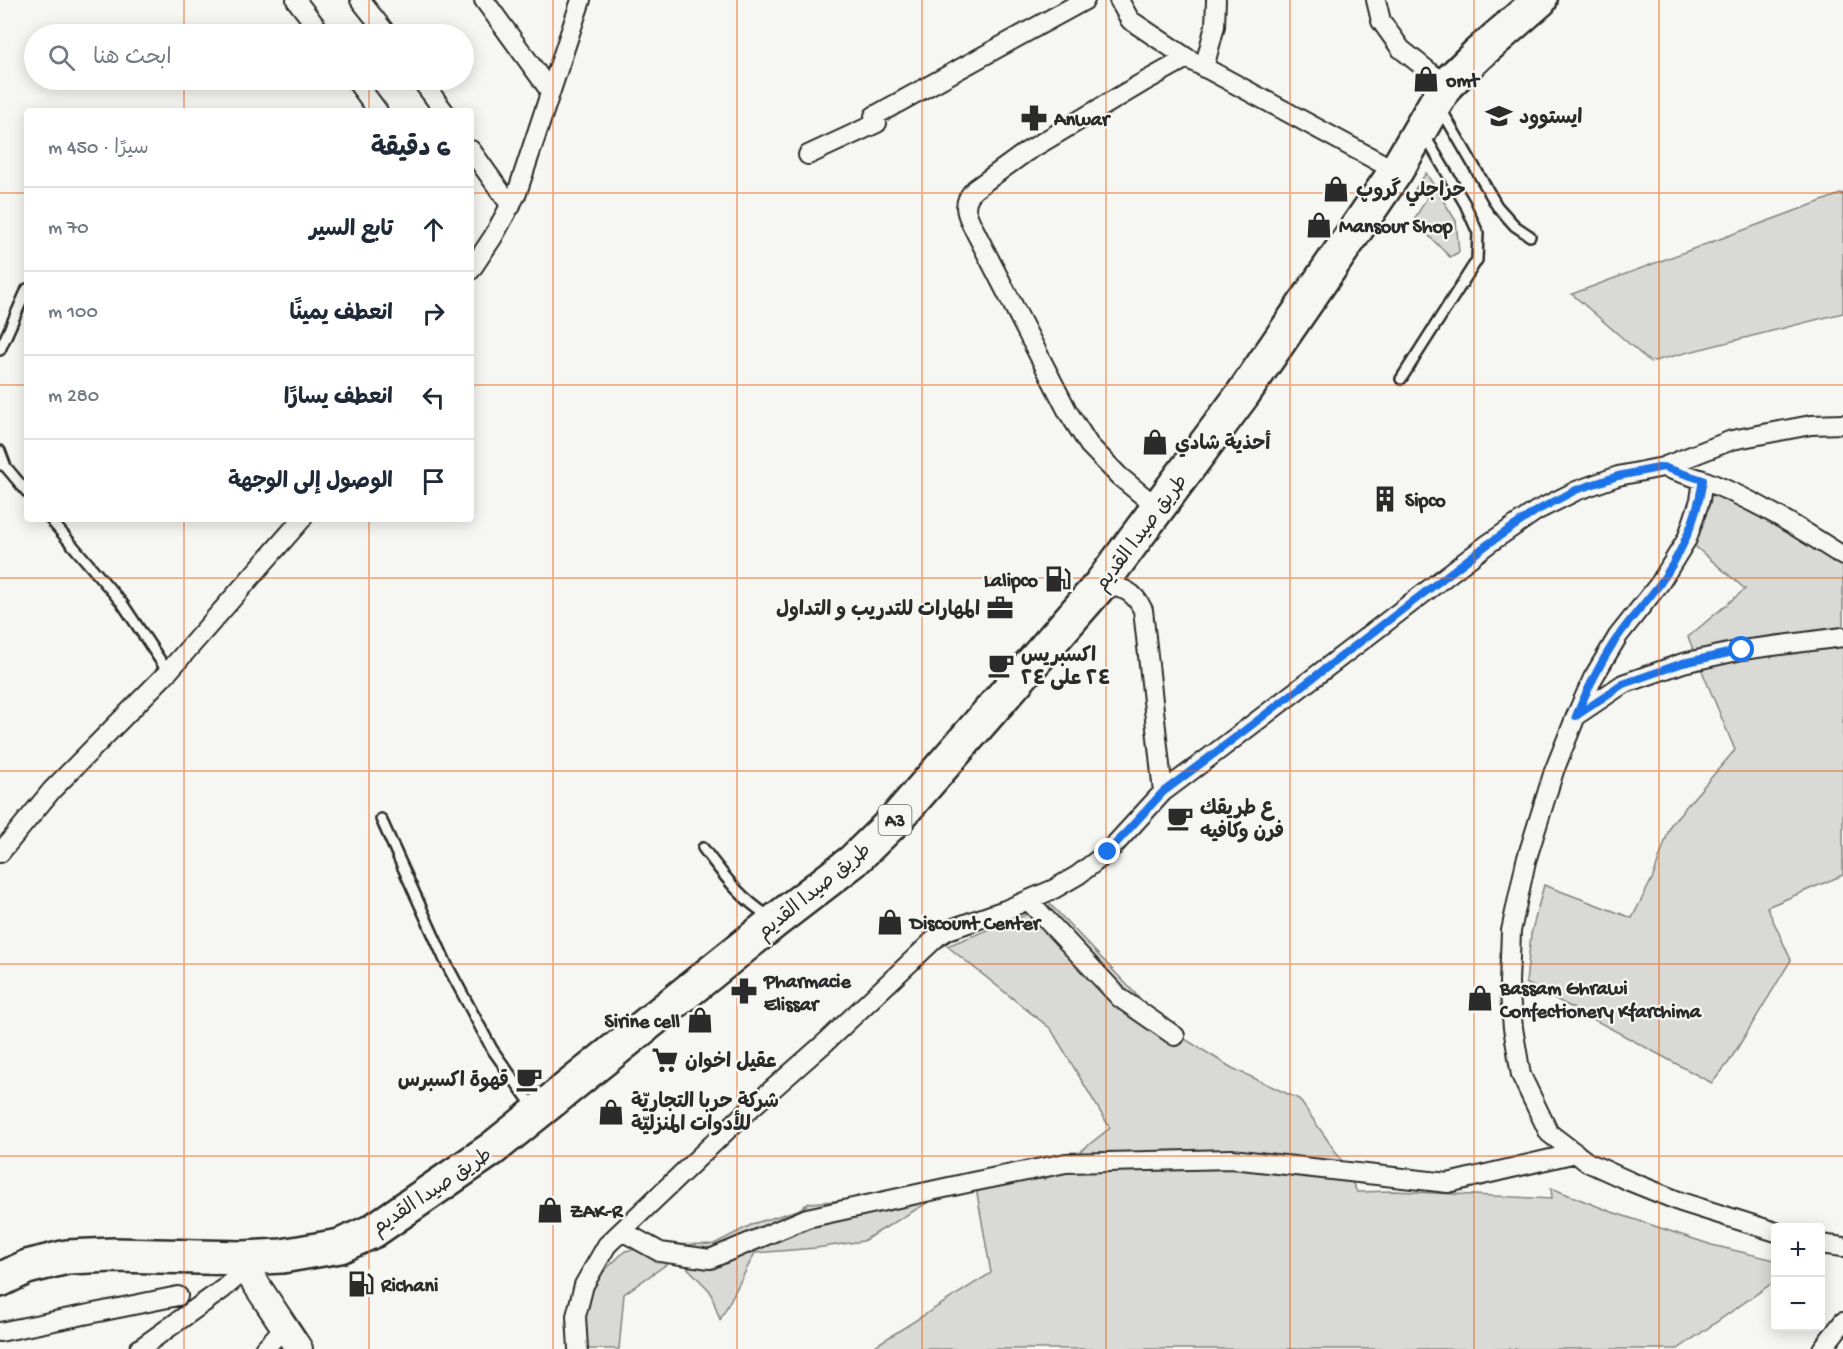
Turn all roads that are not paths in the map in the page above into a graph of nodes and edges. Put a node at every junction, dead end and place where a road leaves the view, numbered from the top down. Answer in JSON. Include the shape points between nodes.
{"nodes":[{"id":1,"x":296,"y":0,"type":"edge"},
{"id":2,"x":360,"y":0,"type":"edge"},
{"id":3,"x":484,"y":0,"type":"edge"},
{"id":4,"x":581,"y":0,"type":"edge"},
{"id":5,"x":1085,"y":0,"type":"edge"},
{"id":6,"x":1119,"y":0,"type":"edge"},
{"id":7,"x":1216,"y":0,"type":"edge"},
{"id":8,"x":1376,"y":0,"type":"edge"},
{"id":9,"x":1540,"y":0,"type":"edge"},
{"id":10,"x":314,"y":24,"type":"edge"},
{"id":11,"x":379,"y":24,"type":"edge"},
{"id":12,"x":1186,"y":58,"type":"junction"},
{"id":13,"x":1204,"y":68,"type":"junction"},
{"id":14,"x":362,"y":90,"type":"edge"},
{"id":15,"x":428,"y":90,"type":"edge"},
{"id":16,"x":550,"y":91,"type":"junction"},
{"id":17,"x":1434,"y":105,"type":"junction"},
{"id":18,"x":376,"y":108,"type":"edge"},
{"id":19,"x":442,"y":108,"type":"edge"},
{"id":20,"x":474,"y":154,"type":"edge"},
{"id":21,"x":808,"y":155,"type":"dead end"},
{"id":22,"x":1396,"y":171,"type":"junction"},
{"id":23,"x":510,"y":206,"type":"junction"},
{"id":24,"x":1530,"y":236,"type":"dead end"},
{"id":25,"x":474,"y":256,"type":"edge"},
{"id":26,"x":24,"y":296,"type":"edge"},
{"id":27,"x":0,"y":350,"type":"edge"},
{"id":28,"x":1401,"y":379,"type":"dead end"},
{"id":29,"x":1843,"y":424,"type":"edge"},
{"id":30,"x":0,"y":451,"type":"edge"},
{"id":31,"x":3,"y":466,"type":"edge"},
{"id":32,"x":1663,"y":467,"type":"junction"},
{"id":33,"x":1703,"y":480,"type":"junction"},
{"id":34,"x":24,"y":489,"type":"edge"},
{"id":35,"x":1159,"y":509,"type":"junction"},
{"id":36,"x":53,"y":522,"type":"edge"},
{"id":37,"x":299,"y":522,"type":"edge"},
{"id":38,"x":1843,"y":556,"type":"edge"},
{"id":39,"x":1101,"y":584,"type":"junction"},
{"id":40,"x":1843,"y":637,"type":"edge"},
{"id":41,"x":168,"y":672,"type":"junction"},
{"id":42,"x":1576,"y":716,"type":"junction"},
{"id":43,"x":1163,"y":792,"type":"junction"},
{"id":44,"x":381,"y":819,"type":"dead end"},
{"id":45,"x":703,"y":848,"type":"dead end"},
{"id":46,"x":0,"y":854,"type":"edge"},
{"id":47,"x":1028,"y":900,"type":"junction"},
{"id":48,"x":775,"y":921,"type":"junction"},
{"id":49,"x":1175,"y":1036,"type":"dead end"},
{"id":50,"x":537,"y":1112,"type":"junction"},
{"id":51,"x":1576,"y":1154,"type":"junction"},
{"id":52,"x":1771,"y":1230,"type":"edge"},
{"id":53,"x":622,"y":1231,"type":"junction"},
{"id":54,"x":1825,"y":1245,"type":"edge"},
{"id":55,"x":1843,"y":1247,"type":"edge"},
{"id":56,"x":244,"y":1263,"type":"junction"},
{"id":57,"x":0,"y":1281,"type":"edge"},
{"id":58,"x":178,"y":1296,"type":"dead end"},
{"id":59,"x":1843,"y":1322,"type":"edge"},
{"id":60,"x":285,"y":1327,"type":"junction"},
{"id":61,"x":0,"y":1332,"type":"edge"},
{"id":62,"x":139,"y":1349,"type":"edge"},
{"id":63,"x":264,"y":1349,"type":"edge"},
{"id":64,"x":299,"y":1349,"type":"edge"},
{"id":65,"x":578,"y":1349,"type":"edge"},
{"id":66,"x":1822,"y":1349,"type":"edge"}],
"edges":[{"from":1,"to":10,"type":"street"},
{"from":2,"to":11,"type":"street"},
{"from":3,"to":16,"type":"street"},
{"from":4,"to":16,"type":"street"},
{"from":5,"to":21,"type":"street","via":[[874,116],[878,123]]},
{"from":6,"to":12,"type":"street","via":[[1130,20]]},
{"from":7,"to":13,"type":"street","via":[[1215,27]]},
{"from":8,"to":17,"type":"street","via":[[1381,21]]},
{"from":9,"to":17,"type":"highway","name":"طريق صيدا القديم","number":"A3","via":[[1477,55]]},
{"from":12,"to":13,"type":"street"},
{"from":12,"to":35,"type":"street","via":[[1026,152],[975,189],[966,202],[978,237],[1068,412],[1089,445]]},
{"from":13,"to":22,"type":"street"},
{"from":14,"to":18,"type":"street"},
{"from":15,"to":19,"type":"street"},
{"from":16,"to":23,"type":"street"},
{"from":17,"to":22,"type":"highway","name":"طريق صيدا القديم","number":"A3"},
{"from":17,"to":24,"type":"lane","via":[[1497,206]]},
{"from":17,"to":28,"type":"lane","via":[[1478,233],[1477,260]]},
{"from":20,"to":23,"type":"street"},
{"from":22,"to":35,"type":"highway","name":"طريق صيدا القديم","number":"A3"},
{"from":23,"to":25,"type":"street","via":[[493,237]]},
{"from":26,"to":27,"type":"lane"},
{"from":29,"to":32,"type":"street","via":[[1811,425],[1732,441]]},
{"from":30,"to":31,"type":"lane"},
{"from":31,"to":34,"type":"lane"},
{"from":32,"to":33,"type":"street"},
{"from":32,"to":43,"type":"street","via":[[1576,490],[1536,511]]},
{"from":33,"to":38,"type":"street","via":[[1761,506]]},
{"from":33,"to":42,"type":"street","via":[[1687,539],[1660,583],[1618,636]]},
{"from":35,"to":39,"type":"highway","name":"طريق صيدا القديم","number":"A3"},
{"from":36,"to":41,"type":"lane","via":[[122,603]]},
{"from":37,"to":41,"type":"street"},
{"from":39,"to":43,"type":"street","via":[[1126,589],[1143,610]]},
{"from":39,"to":48,"type":"highway","name":"طريق صيدا القديم","number":"A3","via":[[898,817],[853,861]]},
{"from":40,"to":42,"type":"street","via":[[1742,650],[1683,663],[1623,684]]},
{"from":41,"to":46,"type":"street","via":[[52,790]]},
{"from":42,"to":51,"type":"street","via":[[1526,861],[1511,931],[1509,982],[1521,1075],[1549,1133]]},
{"from":43,"to":47,"type":"street","via":[[1093,864]]},
{"from":44,"to":50,"type":"lane","via":[[447,965],[492,1049]]},
{"from":45,"to":48,"type":"lane","via":[[734,889]]},
{"from":47,"to":49,"type":"street","via":[[1120,998]]},
{"from":47,"to":53,"type":"street","via":[[937,937]]},
{"from":48,"to":50,"type":"highway","name":"طريق صيدا القديم","number":"A3"},
{"from":50,"to":56,"type":"highway","name":"طريق صيدا القديم","number":"A3","via":[[492,1149],[373,1231],[340,1246]]},
{"from":51,"to":52,"type":"street","via":[[1681,1202]]},
{"from":51,"to":53,"type":"street","via":[[1448,1183],[1233,1159],[1066,1163],[807,1218],[710,1258],[660,1252]]},
{"from":53,"to":65,"type":"street","via":[[608,1245],[584,1285],[576,1316]]},
{"from":54,"to":55,"type":"street"},
{"from":56,"to":57,"type":"highway","name":"طريق صيدا القديم","number":"A3","via":[[114,1255],[67,1257],[27,1267]]},
{"from":56,"to":60,"type":"street"},
{"from":56,"to":62,"type":"street","via":[[223,1288]]},
{"from":58,"to":61,"type":"street"},
{"from":59,"to":66,"type":"street"},
{"from":60,"to":63,"type":"street"},
{"from":60,"to":64,"type":"street"}]}
